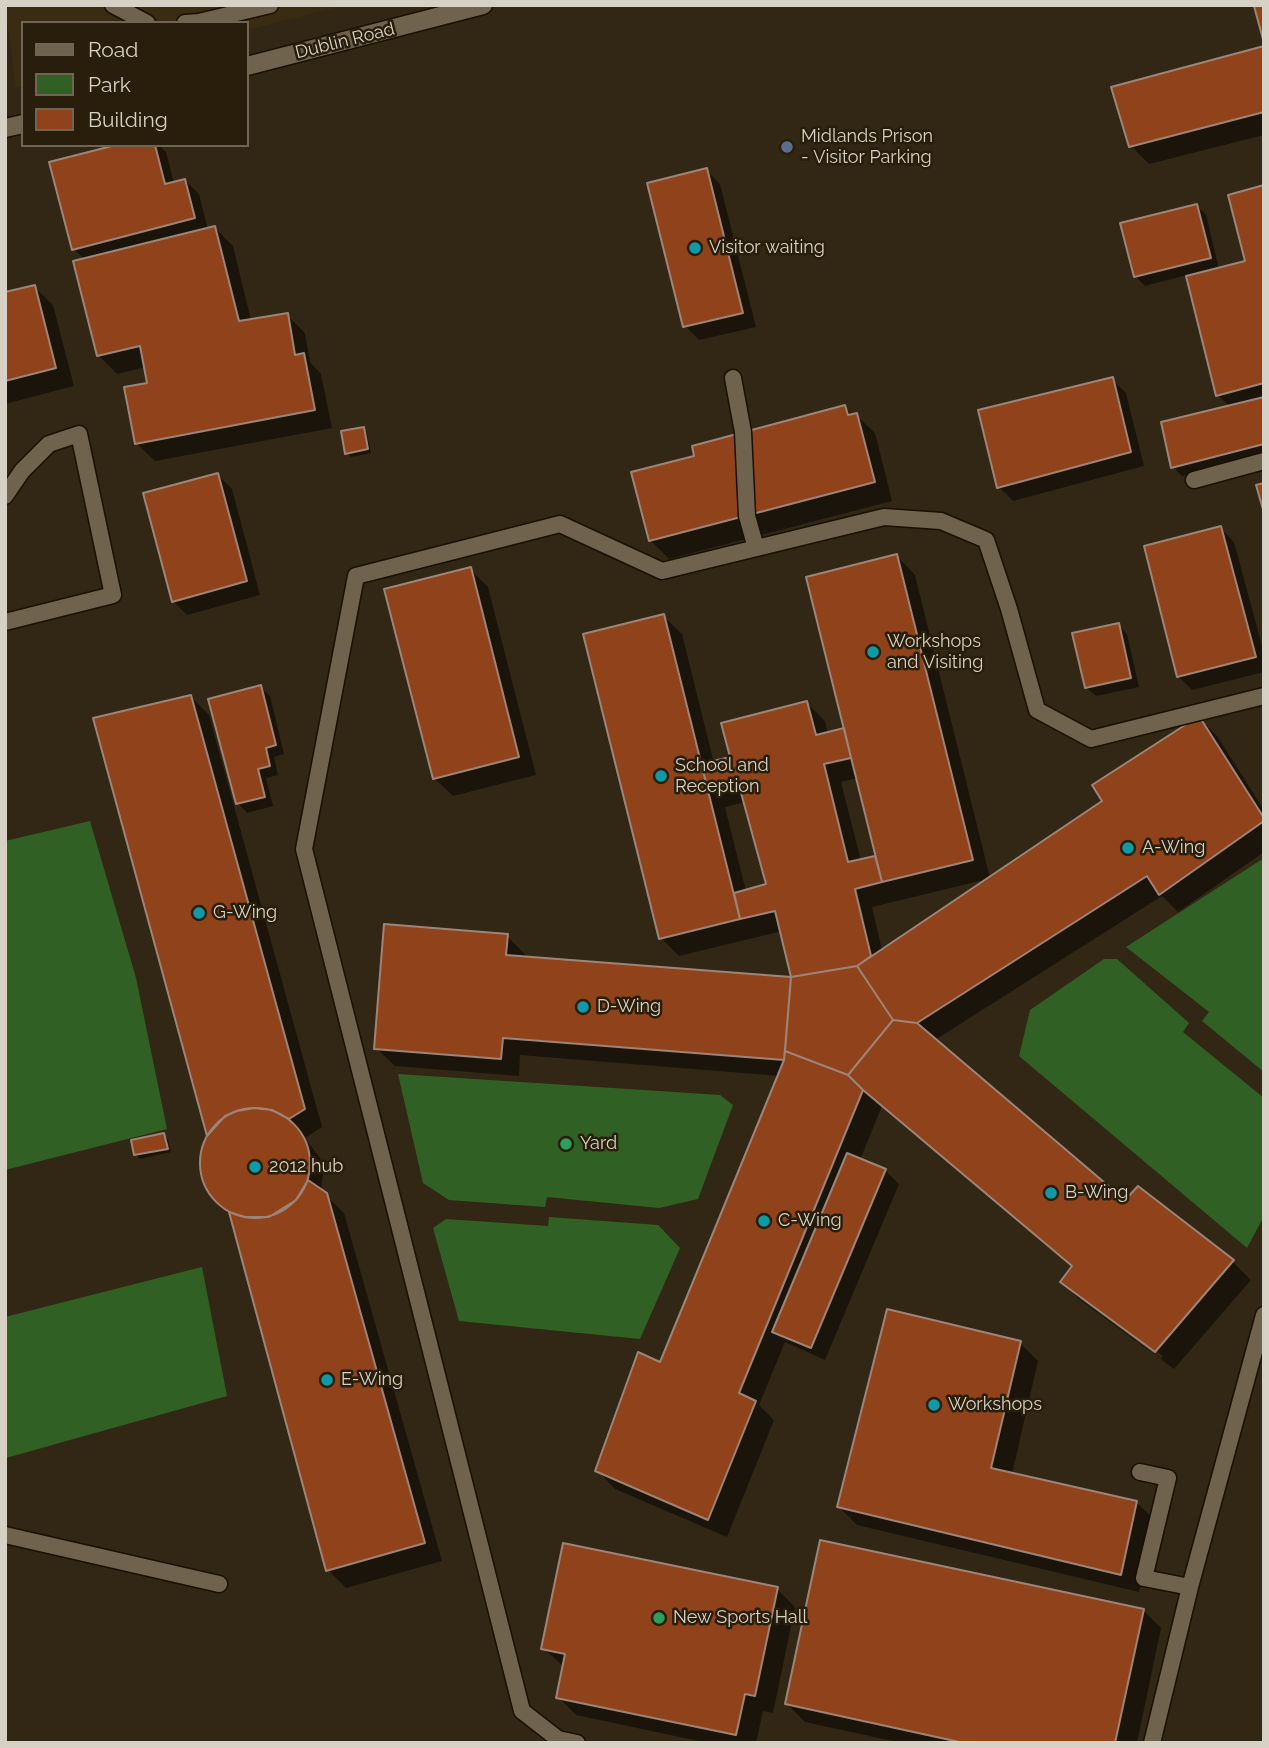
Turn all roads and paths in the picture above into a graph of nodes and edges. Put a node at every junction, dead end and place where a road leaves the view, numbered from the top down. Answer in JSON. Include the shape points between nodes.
{"nodes":[{"id":1,"x":113,"y":5,"type":"edge"},
{"id":2,"x":271,"y":5,"type":"edge"},
{"id":3,"x":483,"y":5,"type":"edge"},
{"id":4,"x":143,"y":21,"type":"edge"},
{"id":5,"x":203,"y":21,"type":"edge"},
{"id":6,"x":248,"y":66,"type":"edge"},
{"id":7,"x":733,"y":378,"type":"dead end"},
{"id":8,"x":1264,"y":461,"type":"edge"},
{"id":9,"x":1194,"y":480,"type":"dead end"},
{"id":10,"x":5,"y":496,"type":"edge"},
{"id":11,"x":757,"y":548,"type":"junction"},
{"id":12,"x":5,"y":622,"type":"edge"},
{"id":13,"x":1264,"y":696,"type":"edge"},
{"id":14,"x":1264,"y":1315,"type":"edge"},
{"id":15,"x":1140,"y":1472,"type":"dead end"},
{"id":16,"x":5,"y":1535,"type":"edge"},
{"id":17,"x":219,"y":1584,"type":"dead end"},
{"id":18,"x":1190,"y":1587,"type":"junction"},
{"id":19,"x":577,"y":1743,"type":"edge"},
{"id":20,"x":1152,"y":1743,"type":"edge"}],
"edges":[{"from":1,"to":4,"type":"lane"},
{"from":2,"to":5,"type":"lane"},
{"from":3,"to":6,"type":"main road","name":"Dublin Road"},
{"from":7,"to":11,"type":"lane","via":[[743,432],[747,516]]},
{"from":8,"to":9,"type":"lane"},
{"from":10,"to":12,"type":"lane","via":[[49,444],[79,434],[113,595]]},
{"from":11,"to":13,"type":"lane","via":[[884,517],[941,521],[986,540],[1037,710],[1091,739]]},
{"from":11,"to":19,"type":"lane","via":[[662,572],[560,524],[356,576],[304,849],[522,1711],[558,1738]]},
{"from":14,"to":18,"type":"lane"},
{"from":15,"to":18,"type":"lane","via":[[1168,1478],[1144,1578]]},
{"from":16,"to":17,"type":"lane"},
{"from":18,"to":20,"type":"lane"}]}
